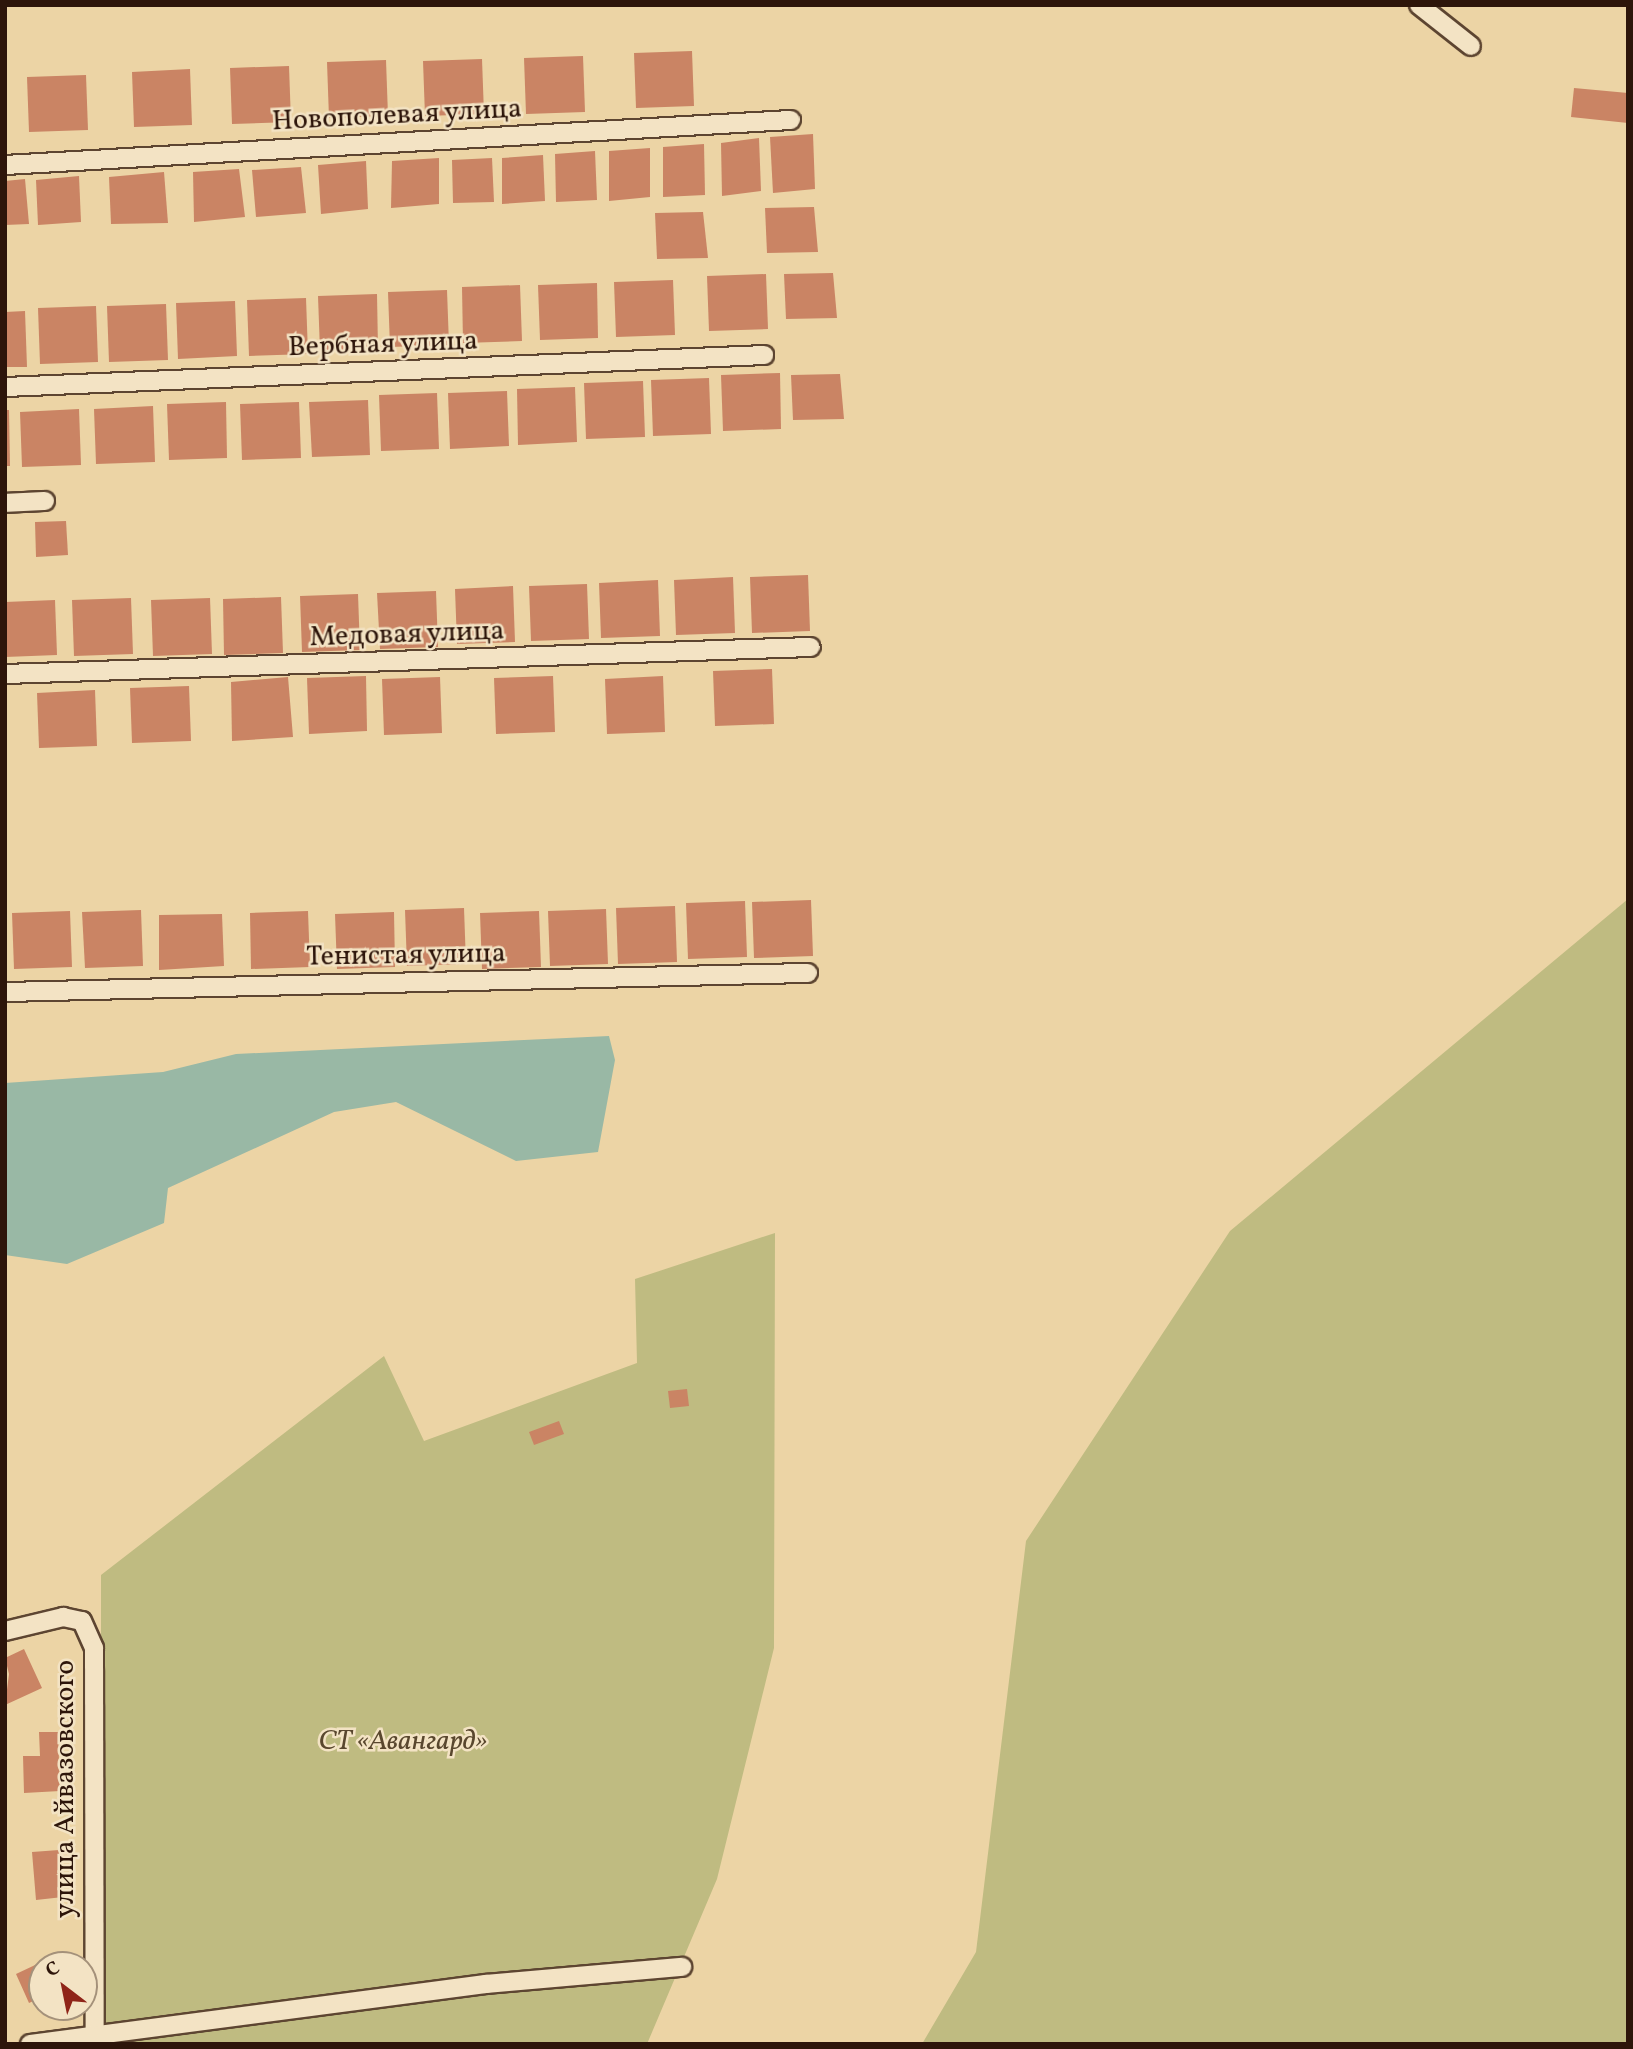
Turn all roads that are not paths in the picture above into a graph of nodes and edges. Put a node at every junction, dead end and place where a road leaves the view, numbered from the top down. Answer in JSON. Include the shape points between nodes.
{"nodes":[{"id":1,"x":1419,"y":5,"type":"edge"},
{"id":2,"x":1471,"y":46,"type":"dead end"},
{"id":3,"x":791,"y":120,"type":"dead end"},
{"id":4,"x":5,"y":165,"type":"edge"},
{"id":5,"x":764,"y":355,"type":"dead end"},
{"id":6,"x":5,"y":387,"type":"edge"},
{"id":7,"x":45,"y":501,"type":"dead end"},
{"id":8,"x":5,"y":503,"type":"edge"},
{"id":9,"x":811,"y":647,"type":"dead end"},
{"id":10,"x":5,"y":674,"type":"edge"},
{"id":11,"x":808,"y":973,"type":"dead end"},
{"id":12,"x":5,"y":992,"type":"edge"},
{"id":13,"x":5,"y":1631,"type":"edge"},
{"id":14,"x":682,"y":1967,"type":"dead end"},
{"id":15,"x":95,"y":2040,"type":"edge"},
{"id":16,"x":30,"y":2044,"type":"edge"}],
"edges":[{"from":1,"to":2,"type":"street"},
{"from":3,"to":4,"type":"street","name":"Новополевая улица"},
{"from":5,"to":6,"type":"street","name":"Вербная улица"},
{"from":7,"to":8,"type":"street"},
{"from":9,"to":10,"type":"street","name":"Медовая улица"},
{"from":11,"to":12,"type":"street","name":"Тенистая улица"},
{"from":13,"to":15,"type":"street","name":"улица Айвазовского","via":[[63,1617],[82,1621],[94,1648]]},
{"from":14,"to":15,"type":"street","via":[[486,1984]]},
{"from":15,"to":16,"type":"street"}]}
